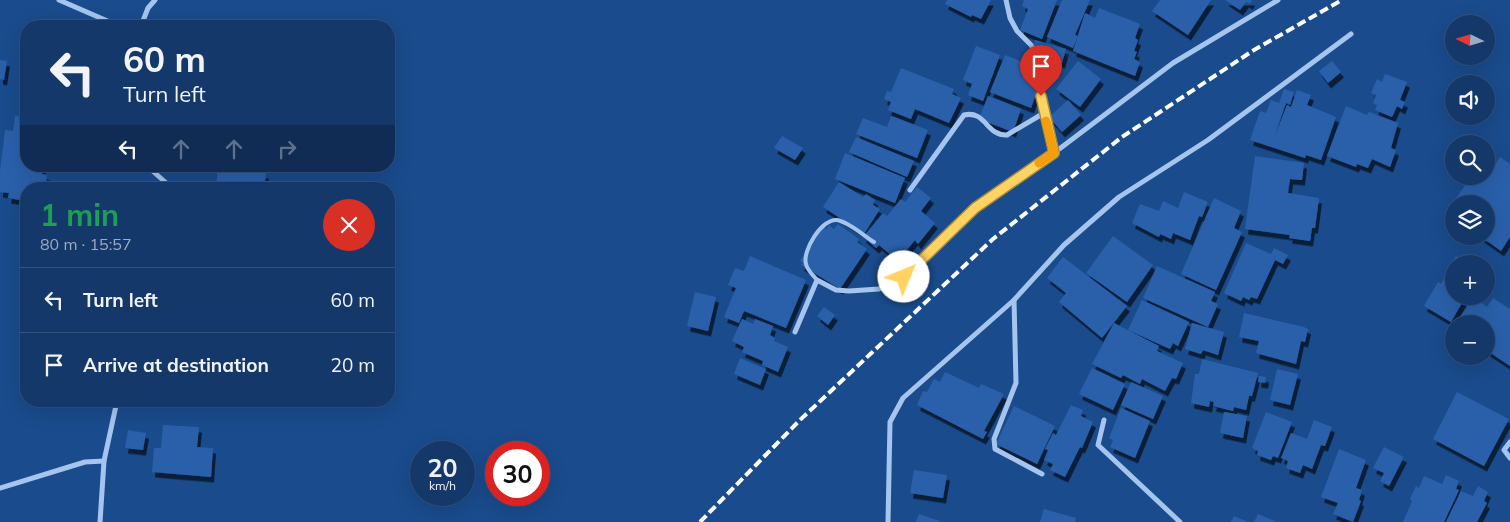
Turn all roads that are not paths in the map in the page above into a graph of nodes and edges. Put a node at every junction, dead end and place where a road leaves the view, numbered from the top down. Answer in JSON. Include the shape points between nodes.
{"nodes":[{"id":1,"x":59,"y":0,"type":"edge"},
{"id":2,"x":155,"y":0,"type":"edge"},
{"id":3,"x":1006,"y":0,"type":"edge"},
{"id":4,"x":1278,"y":0,"type":"edge"},
{"id":5,"x":105,"y":20,"type":"edge"},
{"id":6,"x":143,"y":20,"type":"edge"},
{"id":7,"x":1351,"y":34,"type":"dead end"},
{"id":8,"x":1044,"y":113,"type":"junction"},
{"id":9,"x":1054,"y":153,"type":"junction"},
{"id":10,"x":154,"y":172,"type":"edge"},
{"id":11,"x":165,"y":182,"type":"edge"},
{"id":12,"x":910,"y":190,"type":"dead end"},
{"id":13,"x":874,"y":242,"type":"dead end"},
{"id":14,"x":817,"y":280,"type":"junction"},
{"id":15,"x":1014,"y":300,"type":"junction"},
{"id":16,"x":795,"y":332,"type":"dead end"},
{"id":17,"x":116,"y":407,"type":"edge"},
{"id":18,"x":1104,"y":420,"type":"dead end"},
{"id":19,"x":1510,"y":442,"type":"edge"},
{"id":20,"x":1510,"y":458,"type":"edge"},
{"id":21,"x":104,"y":461,"type":"junction"},
{"id":22,"x":1042,"y":474,"type":"dead end"},
{"id":23,"x":0,"y":488,"type":"edge"},
{"id":24,"x":100,"y":522,"type":"edge"},
{"id":25,"x":888,"y":522,"type":"edge"},
{"id":26,"x":1180,"y":522,"type":"edge"}],
"edges":[{"from":1,"to":5,"type":"street"},
{"from":2,"to":6,"type":"street"},
{"from":3,"to":8,"type":"street","via":[[1017,32],[1035,49],[1042,63]]},
{"from":4,"to":9,"type":"street","via":[[1173,63]]},
{"from":7,"to":15,"type":"street","via":[[1208,140],[1119,197],[1064,245]]},
{"from":8,"to":9,"type":"street"},
{"from":8,"to":12,"type":"street","via":[[1012,133],[1000,136],[979,115],[964,115]]},
{"from":9,"to":14,"type":"street","via":[[975,208],[904,277],[879,289],[849,292],[836,290]]},
{"from":10,"to":11,"type":"street"},
{"from":13,"to":14,"type":"lane","via":[[843,222],[830,220],[824,224],[805,258]]},
{"from":14,"to":16,"type":"street"},
{"from":15,"to":22,"type":"street","via":[[1016,383],[994,440],[995,449]]},
{"from":15,"to":25,"type":"street","via":[[903,398],[890,422]]},
{"from":17,"to":21,"type":"street"},
{"from":18,"to":26,"type":"street","via":[[1098,445]]},
{"from":19,"to":20,"type":"street","via":[[1504,450]]},
{"from":21,"to":23,"type":"street","via":[[85,462]]},
{"from":21,"to":24,"type":"street"}]}
